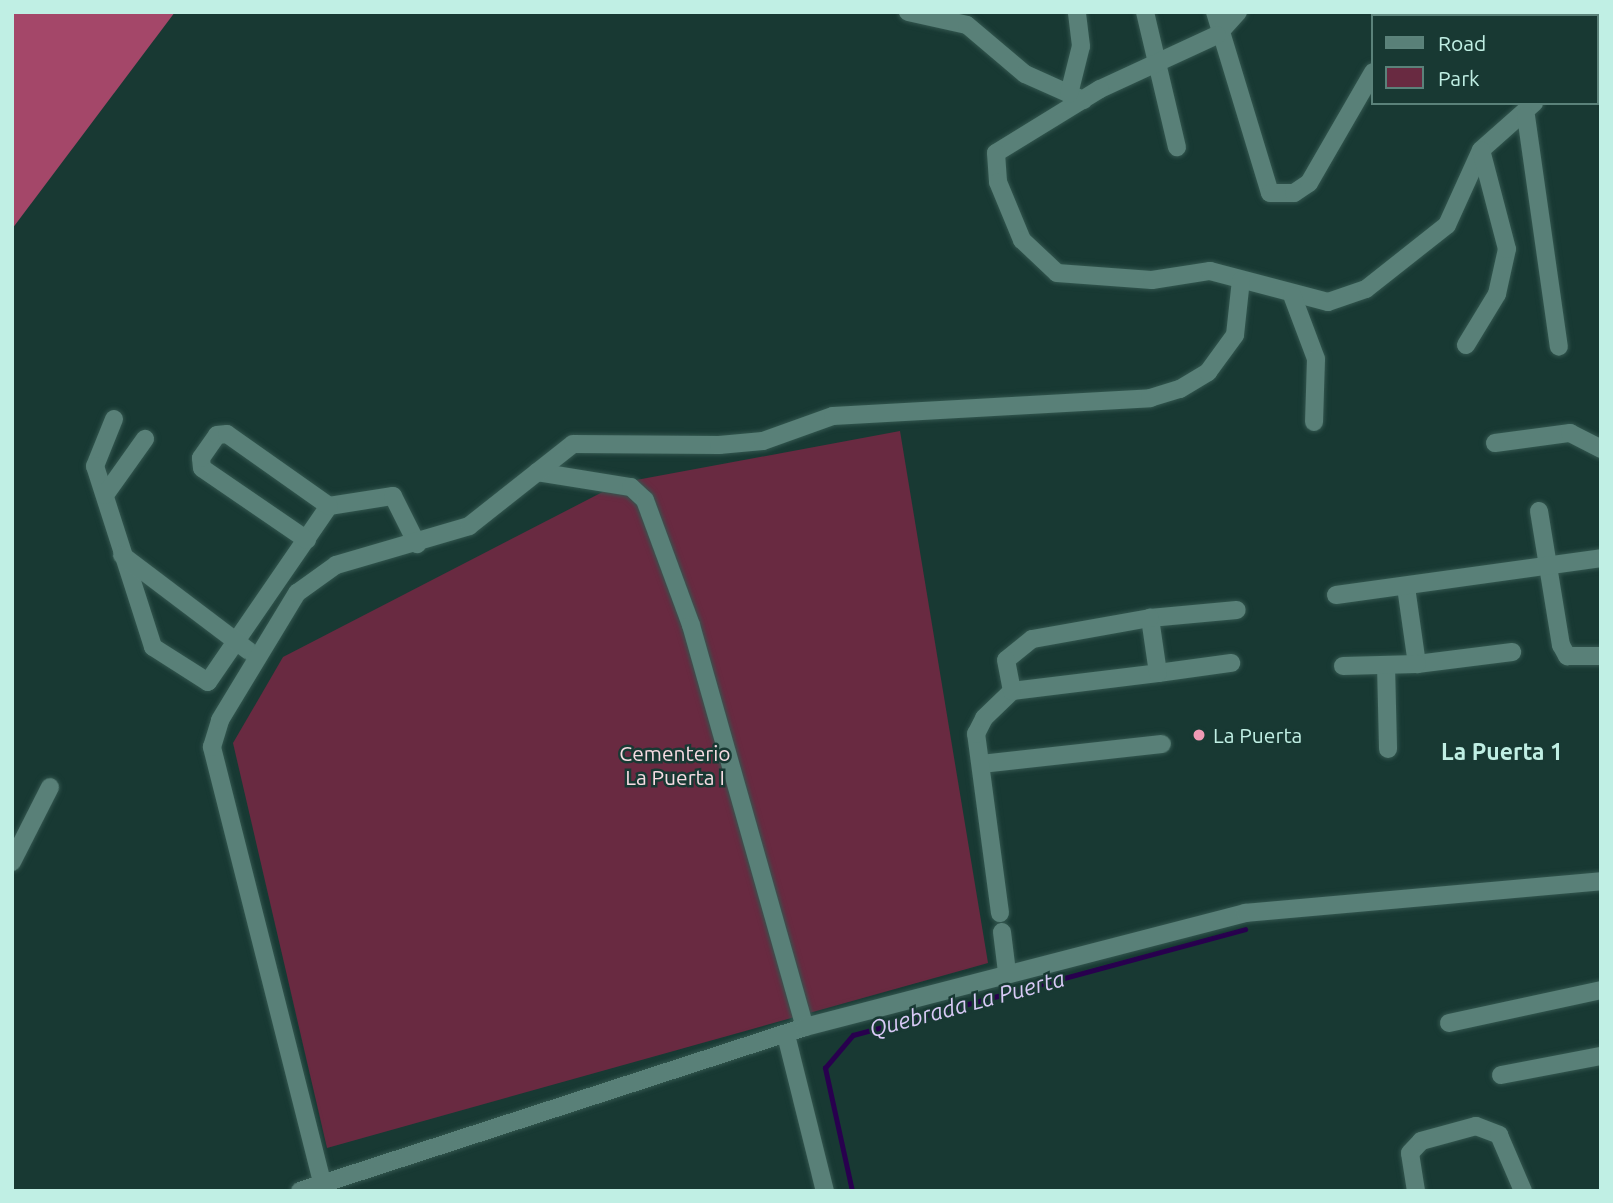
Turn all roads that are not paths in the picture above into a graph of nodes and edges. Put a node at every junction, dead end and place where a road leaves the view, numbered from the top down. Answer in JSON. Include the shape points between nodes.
{"nodes":[{"id":1,"x":908,"y":12,"type":"edge"},
{"id":2,"x":1077,"y":12,"type":"edge"},
{"id":3,"x":1145,"y":12,"type":"edge"},
{"id":4,"x":1215,"y":12,"type":"edge"},
{"id":5,"x":1238,"y":12,"type":"edge"},
{"id":6,"x":1217,"y":35,"type":"junction"},
{"id":7,"x":1154,"y":66,"type":"junction"},
{"id":8,"x":1372,"y":74,"type":"edge"},
{"id":9,"x":1076,"y":97,"type":"junction"},
{"id":10,"x":1530,"y":110,"type":"edge"},
{"id":11,"x":1178,"y":147,"type":"dead end"},
{"id":12,"x":1481,"y":150,"type":"junction"},
{"id":13,"x":1241,"y":280,"type":"junction"},
{"id":14,"x":1292,"y":295,"type":"junction"},
{"id":15,"x":1466,"y":345,"type":"dead end"},
{"id":16,"x":1559,"y":347,"type":"dead end"},
{"id":17,"x":114,"y":419,"type":"dead end"},
{"id":18,"x":1314,"y":422,"type":"dead end"},
{"id":19,"x":145,"y":439,"type":"dead end"},
{"id":20,"x":1495,"y":443,"type":"dead end"},
{"id":21,"x":1601,"y":449,"type":"edge"},
{"id":22,"x":537,"y":472,"type":"junction"},
{"id":23,"x":105,"y":495,"type":"junction"},
{"id":24,"x":329,"y":506,"type":"junction"},
{"id":25,"x":1538,"y":510,"type":"dead end"},
{"id":26,"x":307,"y":540,"type":"junction"},
{"id":27,"x":417,"y":544,"type":"junction"},
{"id":28,"x":122,"y":555,"type":"junction"},
{"id":29,"x":1601,"y":558,"type":"edge"},
{"id":30,"x":1548,"y":570,"type":"junction"},
{"id":31,"x":1406,"y":587,"type":"junction"},
{"id":32,"x":1336,"y":596,"type":"dead end"},
{"id":33,"x":1237,"y":610,"type":"dead end"},
{"id":34,"x":1150,"y":618,"type":"junction"},
{"id":35,"x":239,"y":645,"type":"junction"},
{"id":36,"x":1512,"y":652,"type":"dead end"},
{"id":37,"x":1601,"y":656,"type":"edge"},
{"id":38,"x":258,"y":657,"type":"junction"},
{"id":39,"x":1231,"y":663,"type":"dead end"},
{"id":40,"x":1417,"y":664,"type":"junction"},
{"id":41,"x":1386,"y":665,"type":"junction"},
{"id":42,"x":1343,"y":666,"type":"dead end"},
{"id":43,"x":1158,"y":673,"type":"junction"},
{"id":44,"x":1012,"y":691,"type":"junction"},
{"id":45,"x":1162,"y":744,"type":"dead end"},
{"id":46,"x":1388,"y":749,"type":"dead end"},
{"id":47,"x":981,"y":764,"type":"junction"},
{"id":48,"x":50,"y":787,"type":"dead end"},
{"id":49,"x":12,"y":862,"type":"edge"},
{"id":50,"x":1601,"y":881,"type":"edge"},
{"id":51,"x":1000,"y":914,"type":"dead end"},
{"id":52,"x":1002,"y":932,"type":"dead end"},
{"id":53,"x":1007,"y":972,"type":"junction"},
{"id":54,"x":1601,"y":990,"type":"edge"},
{"id":55,"x":1449,"y":1023,"type":"dead end"},
{"id":56,"x":804,"y":1027,"type":"junction"},
{"id":57,"x":786,"y":1035,"type":"junction"},
{"id":58,"x":1601,"y":1056,"type":"edge"},
{"id":59,"x":1501,"y":1075,"type":"dead end"},
{"id":60,"x":322,"y":1182,"type":"junction"},
{"id":61,"x":300,"y":1191,"type":"edge"},
{"id":62,"x":825,"y":1191,"type":"edge"},
{"id":63,"x":1416,"y":1191,"type":"edge"},
{"id":64,"x":1522,"y":1191,"type":"edge"}],
"edges":[{"from":1,"to":9,"type":"street","via":[[967,25],[1025,74]]},
{"from":2,"to":9,"type":"street","via":[[1082,46]]},
{"from":3,"to":7,"type":"street"},
{"from":4,"to":6,"type":"street"},
{"from":5,"to":6,"type":"street"},
{"from":6,"to":7,"type":"street"},
{"from":6,"to":8,"type":"street","via":[[1261,179],[1280,196],[1315,175]]},
{"from":7,"to":9,"type":"street"},
{"from":7,"to":11,"type":"street"},
{"from":9,"to":13,"type":"street","via":[[996,153],[998,182],[1022,240],[1057,273],[1152,280],[1210,271]]},
{"from":10,"to":12,"type":"street"},
{"from":10,"to":16,"type":"street"},
{"from":12,"to":14,"type":"street","via":[[1447,225],[1393,270],[1366,289],[1328,302]]},
{"from":12,"to":15,"type":"street","via":[[1507,249],[1497,295]]},
{"from":13,"to":14,"type":"street"},
{"from":13,"to":22,"type":"street","via":[[1235,335],[1208,372],[1150,398],[833,416],[763,440],[719,445],[573,444]]},
{"from":14,"to":18,"type":"street","via":[[1316,359]]},
{"from":17,"to":23,"type":"street","via":[[95,466]]},
{"from":19,"to":23,"type":"street"},
{"from":20,"to":21,"type":"street","via":[[1570,433]]},
{"from":22,"to":27,"type":"street","via":[[469,526]]},
{"from":22,"to":56,"type":"street","via":[[631,487],[645,500],[695,639]]},
{"from":23,"to":28,"type":"street"},
{"from":24,"to":26,"type":"street"},
{"from":24,"to":26,"type":"street","via":[[227,434],[218,435],[201,458],[202,468]]},
{"from":24,"to":27,"type":"street","via":[[393,496]]},
{"from":25,"to":30,"type":"street"},
{"from":26,"to":35,"type":"street"},
{"from":27,"to":38,"type":"street","via":[[326,572],[297,593]]},
{"from":28,"to":35,"type":"street"},
{"from":28,"to":35,"type":"street","via":[[153,648],[208,682]]},
{"from":29,"to":30,"type":"street"},
{"from":30,"to":31,"type":"street"},
{"from":30,"to":37,"type":"street","via":[[1567,656]]},
{"from":31,"to":32,"type":"street"},
{"from":31,"to":40,"type":"street"},
{"from":33,"to":34,"type":"street"},
{"from":34,"to":43,"type":"street"},
{"from":34,"to":44,"type":"street","via":[[1031,639],[1006,660]]},
{"from":35,"to":38,"type":"street"},
{"from":36,"to":40,"type":"street"},
{"from":38,"to":60,"type":"street","via":[[220,720],[212,747]]},
{"from":39,"to":43,"type":"street"},
{"from":40,"to":41,"type":"street"},
{"from":41,"to":42,"type":"street"},
{"from":41,"to":46,"type":"street"},
{"from":43,"to":44,"type":"street"},
{"from":44,"to":47,"type":"street","via":[[976,734]]},
{"from":45,"to":47,"type":"street"},
{"from":47,"to":51,"type":"street"},
{"from":48,"to":49,"type":"street"},
{"from":50,"to":53,"type":"street","via":[[1245,913]]},
{"from":52,"to":53,"type":"street"},
{"from":53,"to":56,"type":"street"},
{"from":54,"to":55,"type":"street"},
{"from":56,"to":57,"type":"street"},
{"from":57,"to":60,"type":"street"},
{"from":57,"to":62,"type":"street"},
{"from":58,"to":59,"type":"street"},
{"from":60,"to":61,"type":"street"},
{"from":63,"to":64,"type":"street","via":[[1410,1153],[1421,1141],[1476,1126],[1499,1135]]}]}
